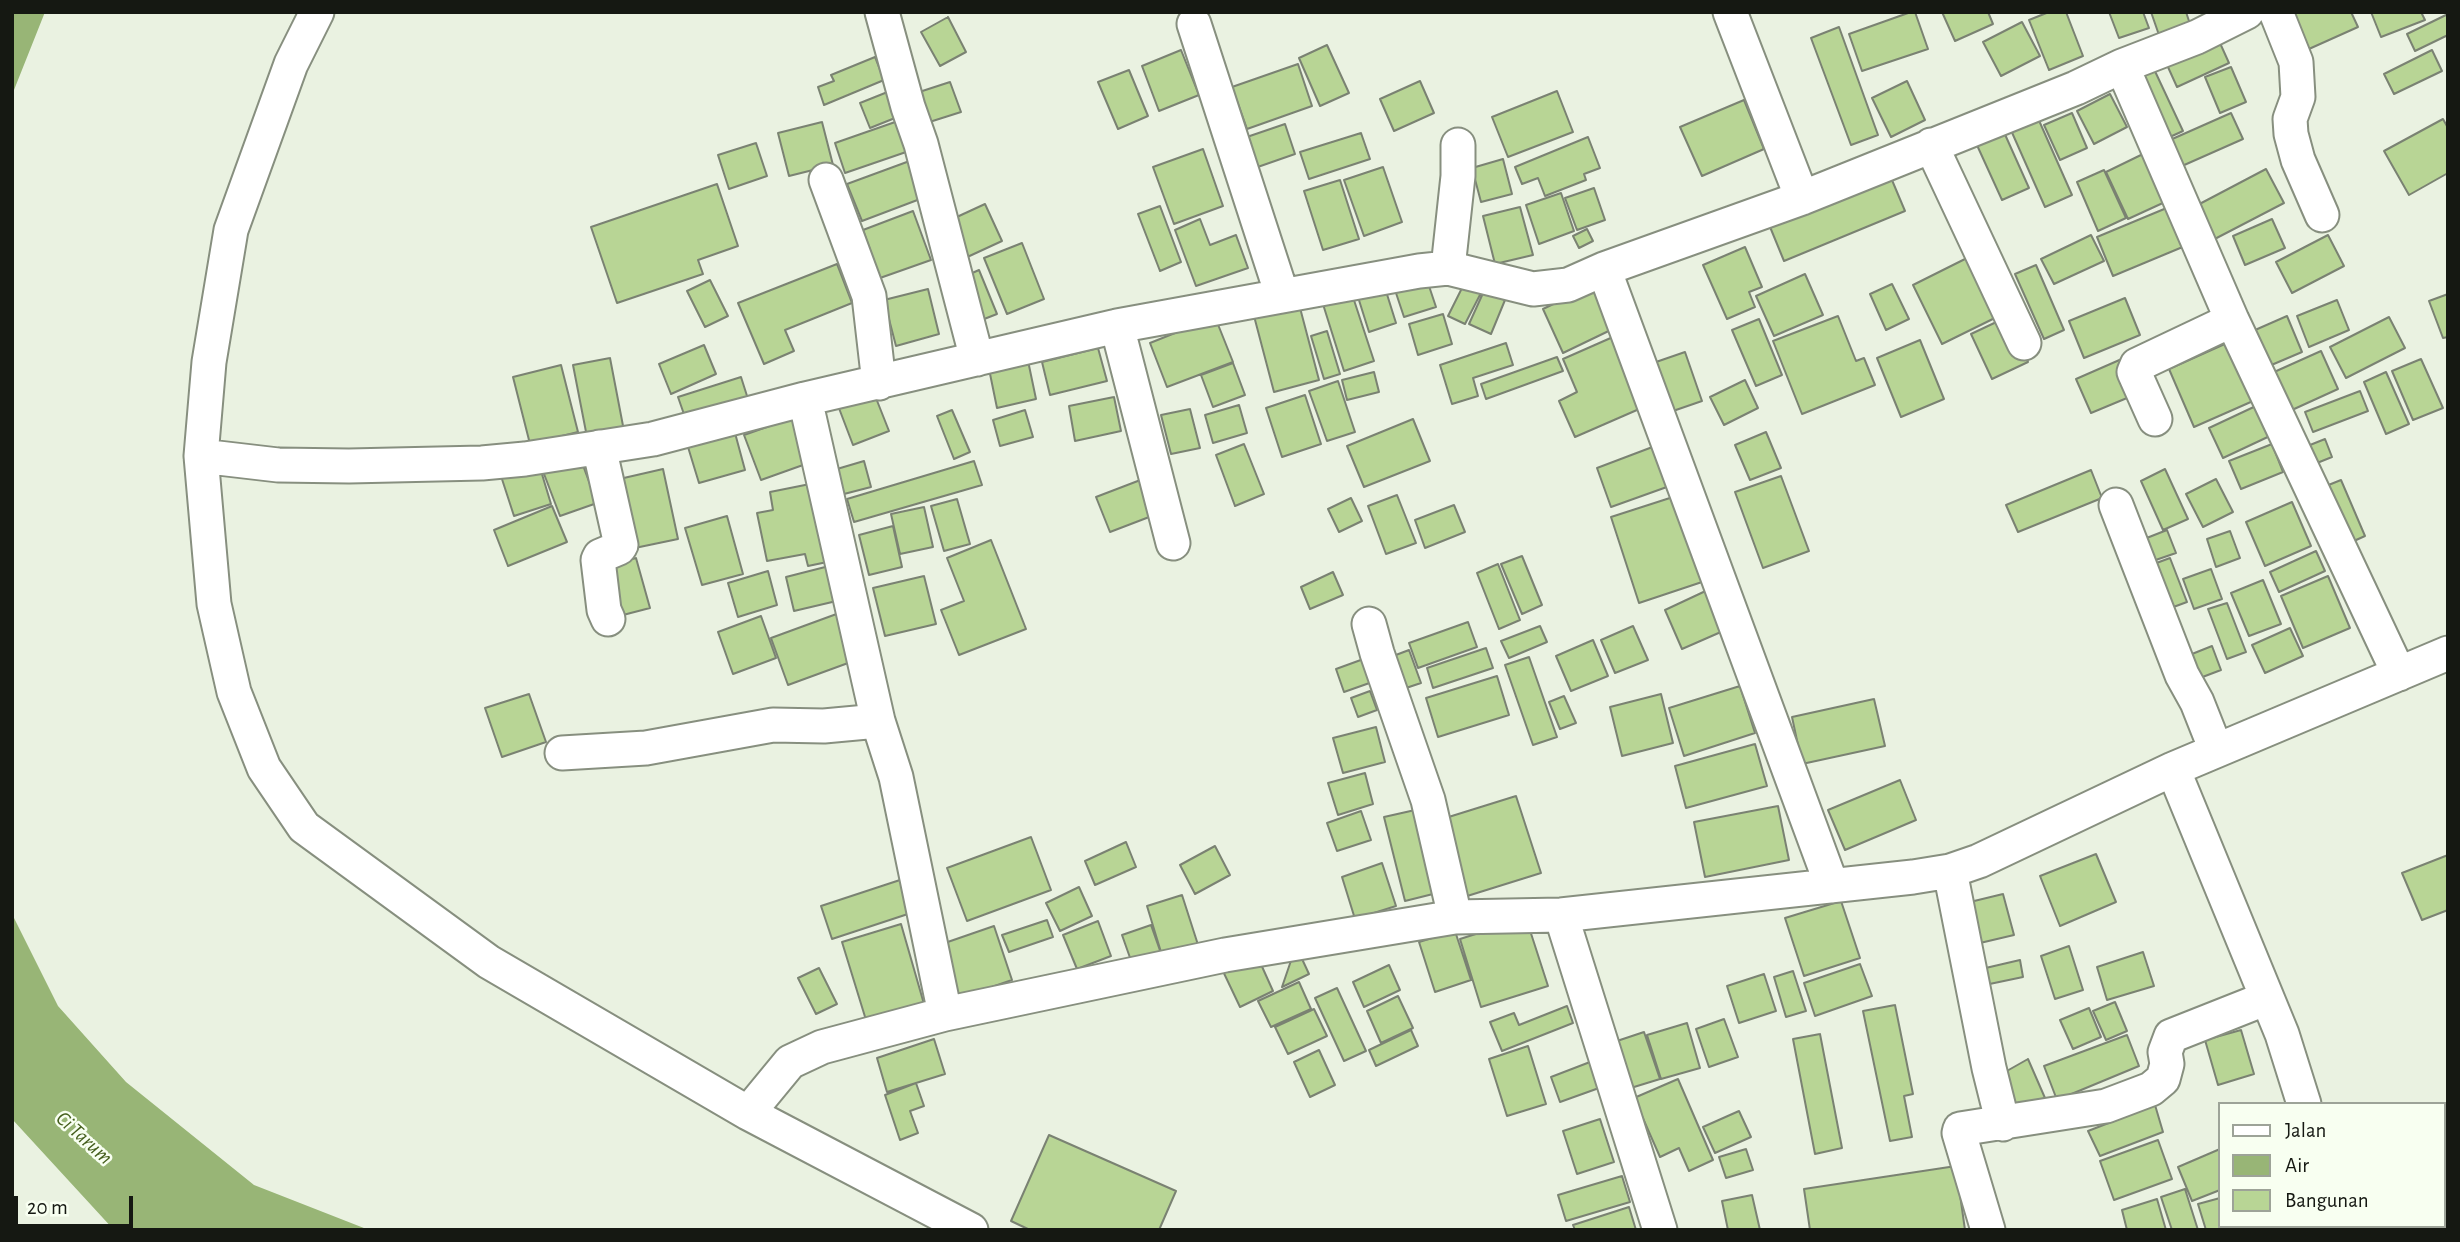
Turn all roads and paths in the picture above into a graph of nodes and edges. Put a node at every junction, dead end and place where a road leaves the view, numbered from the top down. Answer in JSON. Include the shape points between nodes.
{"nodes":[{"id":1,"x":317,"y":12,"type":"edge"},
{"id":2,"x":882,"y":12,"type":"edge"},
{"id":3,"x":1730,"y":12,"type":"edge"},
{"id":4,"x":2247,"y":12,"type":"edge"},
{"id":5,"x":2276,"y":12,"type":"edge"},
{"id":6,"x":1194,"y":24,"type":"dead end"},
{"id":7,"x":2122,"y":66,"type":"junction"},
{"id":8,"x":1458,"y":145,"type":"dead end"},
{"id":9,"x":1931,"y":145,"type":"junction"},
{"id":10,"x":826,"y":180,"type":"dead end"},
{"id":11,"x":1802,"y":198,"type":"junction"},
{"id":12,"x":2322,"y":215,"type":"dead end"},
{"id":13,"x":1448,"y":268,"type":"junction"},
{"id":14,"x":1604,"y":269,"type":"junction"},
{"id":15,"x":1282,"y":295,"type":"junction"},
{"id":16,"x":2232,"y":320,"type":"junction"},
{"id":17,"x":1117,"y":326,"type":"junction"},
{"id":18,"x":2024,"y":343,"type":"dead end"},
{"id":19,"x":977,"y":359,"type":"junction"},
{"id":20,"x":879,"y":383,"type":"junction"},
{"id":21,"x":805,"y":399,"type":"junction"},
{"id":22,"x":2155,"y":419,"type":"dead end"},
{"id":23,"x":599,"y":447,"type":"junction"},
{"id":24,"x":201,"y":456,"type":"junction"},
{"id":25,"x":2116,"y":505,"type":"dead end"},
{"id":26,"x":1173,"y":543,"type":"dead end"},
{"id":27,"x":608,"y":619,"type":"dead end"},
{"id":28,"x":1369,"y":624,"type":"dead end"},
{"id":29,"x":2448,"y":653,"type":"edge"},
{"id":30,"x":2399,"y":674,"type":"junction"},
{"id":31,"x":878,"y":721,"type":"junction"},
{"id":32,"x":2216,"y":750,"type":"junction"},
{"id":33,"x":562,"y":753,"type":"dead end"},
{"id":34,"x":2173,"y":769,"type":"junction"},
{"id":35,"x":1950,"y":871,"type":"junction"},
{"id":36,"x":1832,"y":886,"type":"junction"},
{"id":37,"x":1561,"y":915,"type":"junction"},
{"id":38,"x":1455,"y":917,"type":"junction"},
{"id":39,"x":2267,"y":998,"type":"junction"},
{"id":40,"x":946,"y":1014,"type":"junction"},
{"id":41,"x":2303,"y":1102,"type":"edge"},
{"id":42,"x":748,"y":1113,"type":"junction"},
{"id":43,"x":2003,"y":1124,"type":"junction"},
{"id":44,"x":971,"y":1230,"type":"edge"},
{"id":45,"x":1660,"y":1230,"type":"edge"},
{"id":46,"x":1988,"y":1230,"type":"edge"}],
"edges":[{"from":1,"to":24,"type":"street","via":[[291,64],[231,230],[209,362]]},
{"from":2,"to":19,"type":"street","via":[[922,144]]},
{"from":3,"to":11,"type":"street"},
{"from":4,"to":7,"type":"street"},
{"from":5,"to":12,"type":"street","via":[[2297,62],[2298,97],[2290,119],[2291,134]]},
{"from":6,"to":15,"type":"street"},
{"from":7,"to":9,"type":"street"},
{"from":7,"to":16,"type":"street"},
{"from":8,"to":13,"type":"street"},
{"from":9,"to":11,"type":"street"},
{"from":9,"to":18,"type":"street"},
{"from":10,"to":20,"type":"street","via":[[869,296]]},
{"from":11,"to":14,"type":"street"},
{"from":13,"to":14,"type":"street","via":[[1533,289],[1568,285]]},
{"from":13,"to":15,"type":"street"},
{"from":14,"to":36,"type":"street"},
{"from":15,"to":17,"type":"street"},
{"from":16,"to":22,"type":"street","via":[[2137,365],[2134,372]]},
{"from":16,"to":30,"type":"street"},
{"from":17,"to":19,"type":"street"},
{"from":17,"to":26,"type":"street"},
{"from":19,"to":20,"type":"street"},
{"from":20,"to":21,"type":"street"},
{"from":21,"to":23,"type":"street","via":[[653,439]]},
{"from":21,"to":31,"type":"street"},
{"from":23,"to":24,"type":"street","via":[[482,463],[278,465]]},
{"from":23,"to":27,"type":"street","via":[[621,545],[598,560]]},
{"from":24,"to":42,"type":"street","via":[[214,604],[234,692],[264,768],[304,827],[489,962]]},
{"from":25,"to":32,"type":"street"},
{"from":28,"to":38,"type":"street","via":[[1428,800]]},
{"from":29,"to":30,"type":"street"},
{"from":30,"to":32,"type":"street"},
{"from":31,"to":33,"type":"street","via":[[773,725],[646,748]]},
{"from":31,"to":40,"type":"street","via":[[896,777]]},
{"from":32,"to":34,"type":"street"},
{"from":34,"to":35,"type":"street"},
{"from":34,"to":39,"type":"street"},
{"from":35,"to":36,"type":"street"},
{"from":35,"to":43,"type":"street"},
{"from":36,"to":37,"type":"street"},
{"from":37,"to":38,"type":"street"},
{"from":37,"to":45,"type":"street"},
{"from":38,"to":40,"type":"street","via":[[1225,955]]},
{"from":39,"to":41,"type":"street"},
{"from":39,"to":43,"type":"street","via":[[2171,1036],[2162,1079],[2151,1089],[2106,1106]]},
{"from":40,"to":42,"type":"street","via":[[822,1047],[790,1062]]},
{"from":42,"to":44,"type":"street"},
{"from":43,"to":46,"type":"street","via":[[1959,1129],[1958,1133]]}]}
